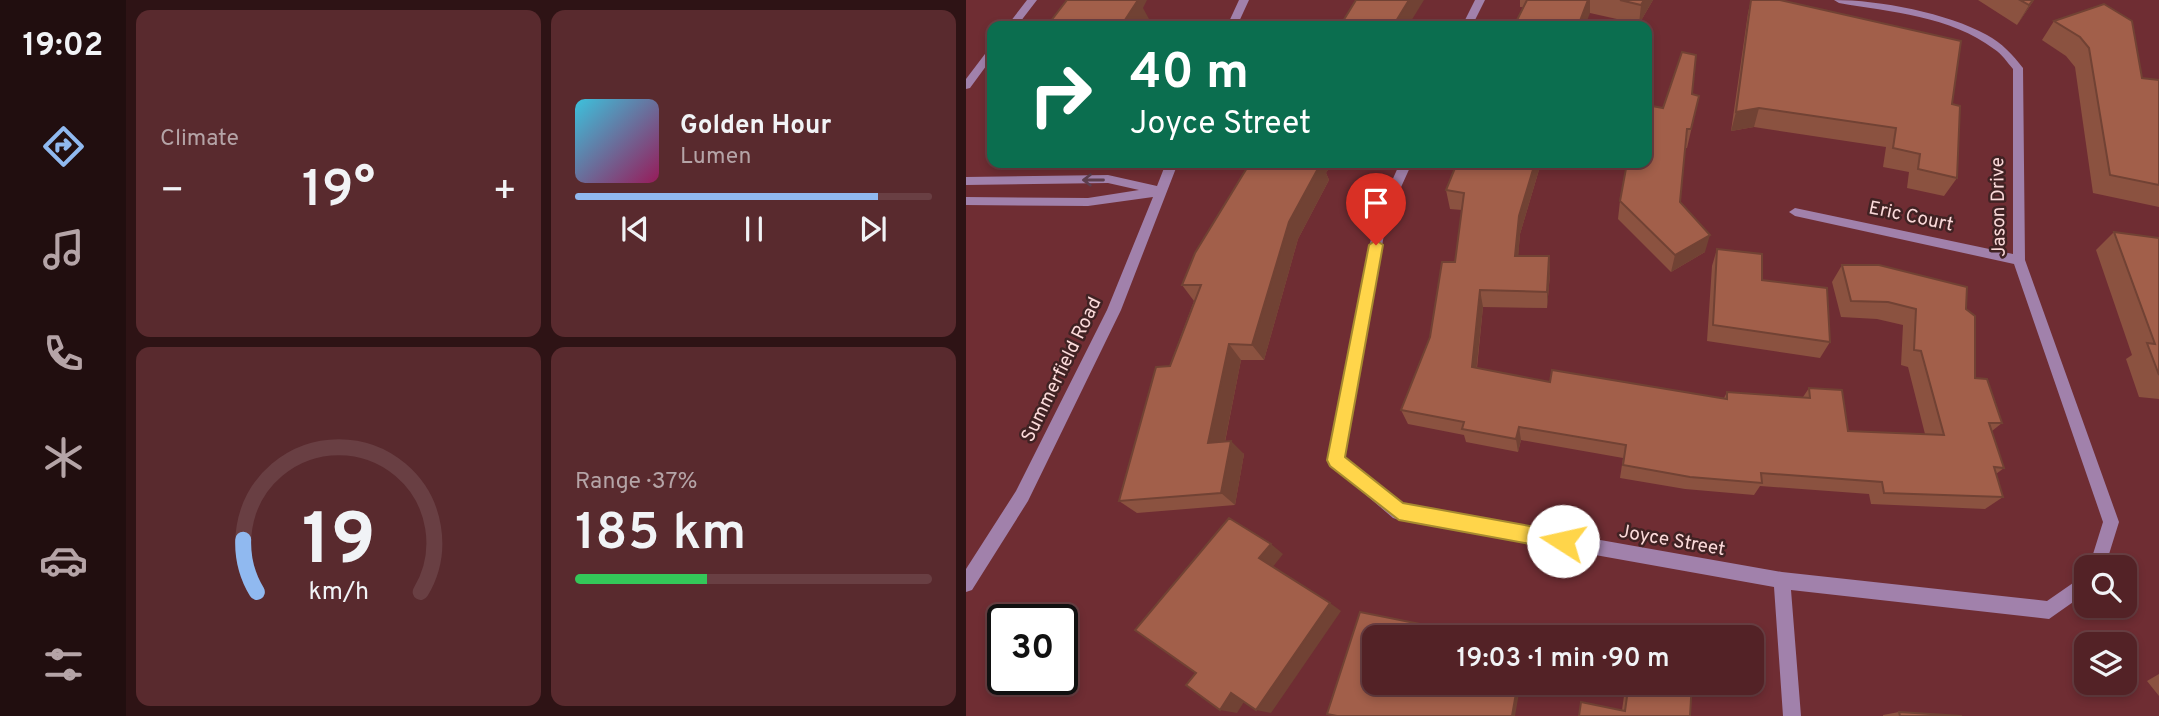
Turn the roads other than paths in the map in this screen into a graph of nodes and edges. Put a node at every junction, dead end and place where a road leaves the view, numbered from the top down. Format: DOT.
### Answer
graph roads {
  1 [pos="1032,0"];
  2 [pos="1244,0"];
  3 [pos="1480,0"];
  4 [pos="1839,0"];
  5 [pos="1016,21"];
  6 [pos="1234,21"];
  7 [pos="1470,21"];
  8 [pos="987,59"];
  9 [pos="966,86"];
  10 [pos="1170,168"];
  11 [pos="1404,168"];
  12 [pos="966,181"];
  13 [pos="1160,191"];
  14 [pos="966,201"];
  15 [pos="1795,212"];
  16 [pos="2019,260"];
  17 [pos="2101,555"];
  18 [pos="1782,580"];
  19 [pos="966,584"];
  20 [pos="2074,591"];
  21 [pos="1793,716"];
  1 -- 5 [label="street"];
  2 -- 6 [label="street"];
  3 -- 7 [label="street"];
  4 -- 16 [label="street, Jason Drive"];
  8 -- 9 [label="street"];
  10 -- 13 [label="street, Summerfield Road"];
  11 -- 18 [label="street, Joyce Street"];
  13 -- 12 [label="street, one-way"];
  13 -- 14 [label="street"];
  13 -- 19 [label="street, Summerfield Road"];
  15 -- 16 [label="street, Eric Court"];
  16 -- 17 [label="street, Jason Drive"];
  18 -- 20 [label="street"];
  18 -- 21 [label="street"];
}
